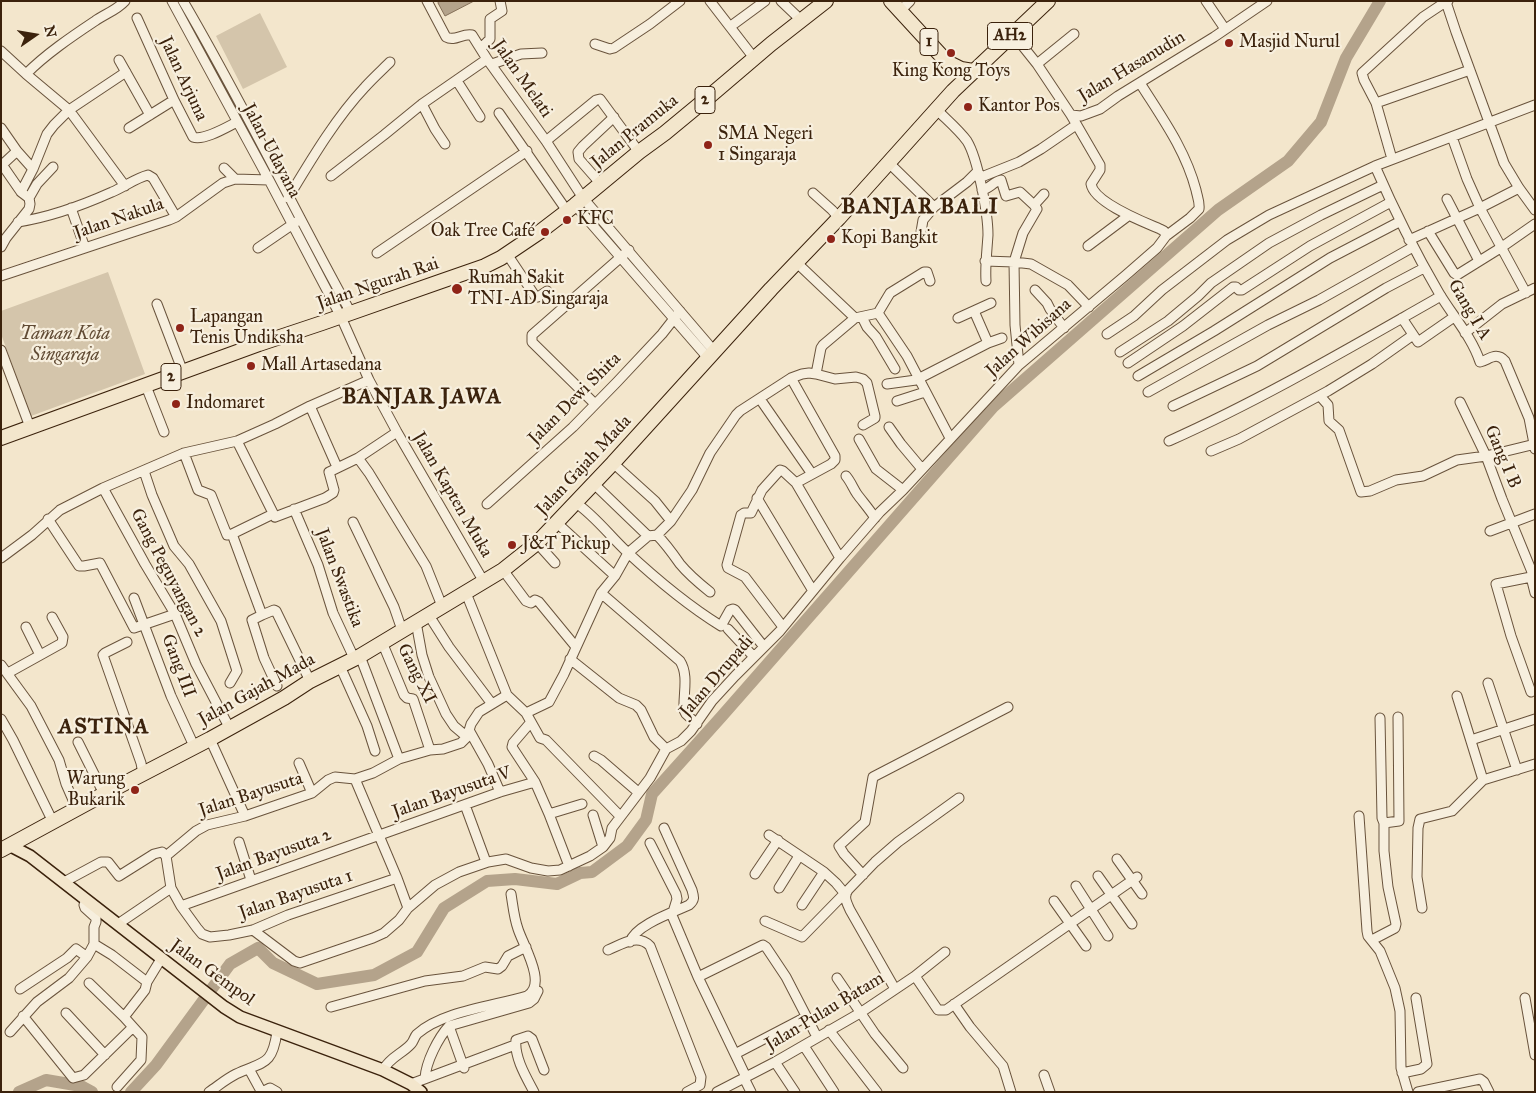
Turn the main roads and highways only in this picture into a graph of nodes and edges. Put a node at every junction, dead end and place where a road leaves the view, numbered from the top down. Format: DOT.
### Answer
graph roads {
  1 [pos="826,1"];
  2 [pos="1047,1"];
  3 [pos="895,6"];
  4 [pos="946,62"];
  5 [pos="973,71"];
  6 [pos="953,91"];
  7 [pos="575,205"];
  8 [pos="1,438"];
  9 [pos="26,837"];
  10 [pos="4,845"];
  11 [pos="30,856"];
  12 [pos="416,1088"];
  1 -- 7 [label="highway, Jalan Pramuka / 2"];
  2 -- 5 [label="highway, AH2"];
  3 -- 4 [label="highway, 1"];
  4 -- 5 [label="highway, 1"];
  4 -- 6 [label="highway"];
  5 -- 6 [label="highway, Jalan Gajah Mada"];
  6 -- 9 [label="highway, Jalan Gajah Mada"];
  7 -- 8 [label="highway, Jalan Ngurah Rai / 2"];
  9 -- 10 [label="highway, Jalan Gajah Mada"];
  9 -- 11 [label="main road"];
  10 -- 11 [label="main road, Jalan Gempol"];
  11 -- 12 [label="main road, Jalan Gempol"];
}
